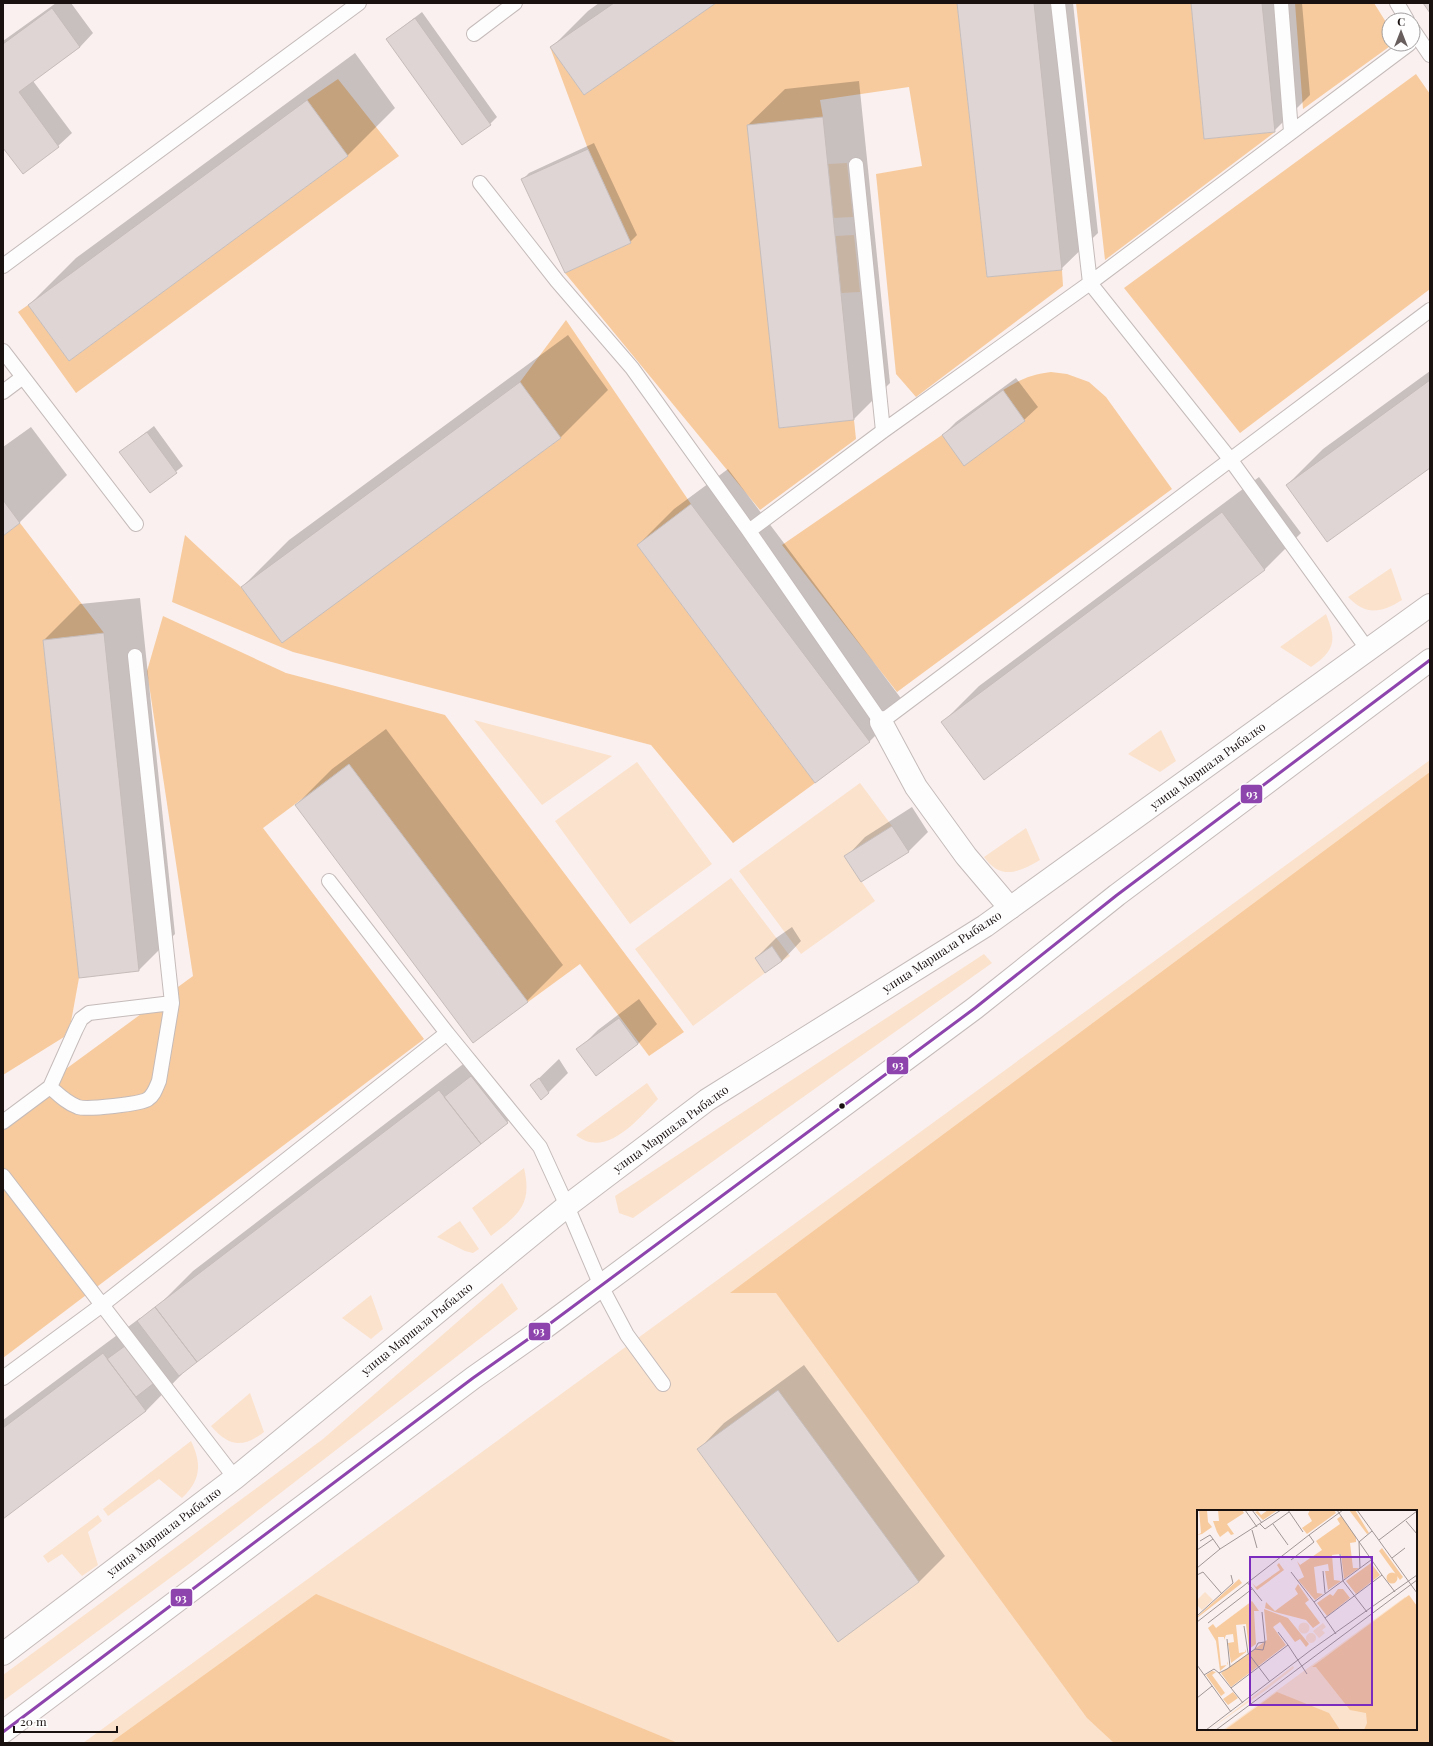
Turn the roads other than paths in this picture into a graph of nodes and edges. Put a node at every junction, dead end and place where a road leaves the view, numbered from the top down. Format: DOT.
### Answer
graph roads {
  1 [pos="359,3"];
  2 [pos="515,3"];
  3 [pos="1058,3"];
  4 [pos="1281,3"];
  5 [pos="1397,3"];
  6 [pos="1402,12"];
  7 [pos="474,34"];
  8 [pos="1421,46"];
  9 [pos="1395,52"];
  10 [pos="1430,55"];
  11 [pos="1291,132"];
  12 [pos="856,165"];
  13 [pos="480,183"];
  14 [pos="3,266"];
  15 [pos="1090,283"];
  16 [pos="1430,310"];
  17 [pos="3,351"];
  18 [pos="23,377"];
  19 [pos="3,392"];
  20 [pos="883,431"];
  21 [pos="1230,459"];
  22 [pos="136,524"];
  23 [pos="749,531"];
  24 [pos="1430,605"];
  25 [pos="1368,650"];
  26 [pos="135,656"];
  27 [pos="1430,660"];
  28 [pos="881,722"];
  29 [pos="329,881"];
  30 [pos="1010,908"];
  31 [pos="172,1003"];
  32 [pos="447,1033"];
  33 [pos="50,1088"];
  34 [pos="3,1122"];
  35 [pos="3,1176"];
  36 [pos="567,1206"];
  37 [pos="601,1286"];
  38 [pos="102,1305"];
  39 [pos="3,1378"];
  40 [pos="663,1384"];
  41 [pos="235,1478"];
  42 [pos="3,1654"];
  43 [pos="3,1732"];
  1 -- 14 [label="lane"];
  2 -- 7 [label="lane"];
  3 -- 15 [label="lane"];
  4 -- 11 [label="lane"];
  5 -- 6 [label="lane"];
  8 -- 10 [label="lane"];
  9 -- 11 [label="lane"];
  11 -- 15 [label="lane"];
  12 -- 20 [label="lane"];
  13 -- 23 [label="lane"];
  15 -- 20 [label="lane"];
  15 -- 21 [label="lane"];
  16 -- 21 [label="lane"];
  17 -- 18 [label="lane"];
  18 -- 19 [label="lane"];
  18 -- 22 [label="lane"];
  20 -- 23 [label="lane"];
  21 -- 25 [label="lane"];
  21 -- 28 [label="lane"];
  23 -- 28 [label="lane"];
  24 -- 25 [label="main road, улица Маршала Рыбалко"];
  25 -- 30 [label="main road, улица Маршала Рыбалко"];
  26 -- 31 [label="lane"];
  27 -- 37 [label="main road"];
  28 -- 30 [label="main road"];
  29 -- 32 [label="lane"];
  30 -- 36 [label="main road, улица Маршала Рыбалко"];
  31 -- 33 [label="lane"];
  31 -- 33 [label="lane"];
  32 -- 36 [label="lane"];
  32 -- 38 [label="lane"];
  33 -- 34 [label="lane"];
  35 -- 38 [label="lane"];
  36 -- 37 [label="lane"];
  36 -- 41 [label="main road, улица Маршала Рыбалко"];
  37 -- 40 [label="lane"];
  37 -- 43 [label="main road"];
  38 -- 39 [label="lane"];
  38 -- 41 [label="lane"];
  41 -- 42 [label="main road, улица Маршала Рыбалко"];
}
